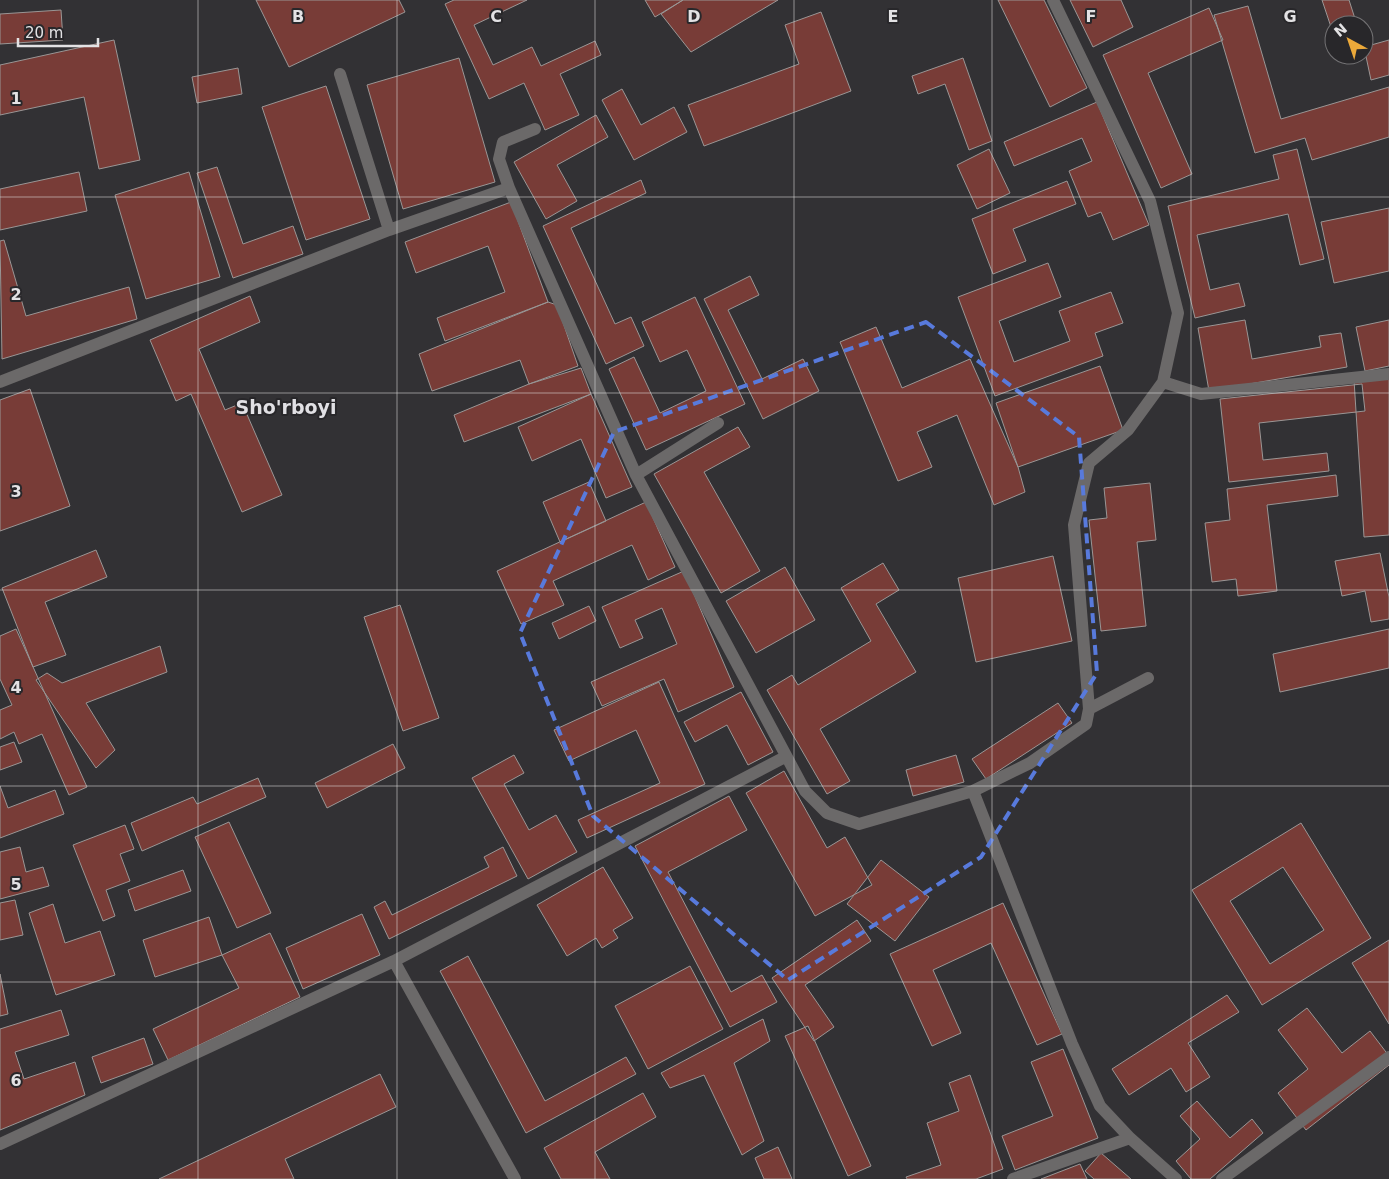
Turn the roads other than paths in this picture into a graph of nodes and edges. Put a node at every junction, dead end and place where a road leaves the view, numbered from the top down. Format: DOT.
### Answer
graph roads {
  1 [pos="1053,0"];
  2 [pos="340,74"];
  3 [pos="535,129"];
  4 [pos="509,188"];
  5 [pos="389,230"];
  6 [pos="1389,374"];
  7 [pos="0,382"];
  8 [pos="1163,382"];
  9 [pos="718,423"];
  10 [pos="636,475"];
  11 [pos="1148,678"];
  12 [pos="1089,709"];
  13 [pos="785,757"];
  14 [pos="973,791"];
  15 [pos="394,961"];
  16 [pos="1389,1057"];
  17 [pos="1130,1138"];
  18 [pos="0,1144"];
  19 [pos="515,1179"];
  20 [pos="1013,1179"];
  21 [pos="1176,1179"];
  22 [pos="1222,1179"];
  1 -- 8 [label="street"];
  2 -- 5 [label="street"];
  3 -- 4 [label="street"];
  4 -- 5 [label="street"];
  4 -- 10 [label="street"];
  5 -- 7 [label="street"];
  6 -- 8 [label="street"];
  8 -- 12 [label="street"];
  9 -- 10 [label="street"];
  10 -- 13 [label="street"];
  11 -- 12 [label="street"];
  12 -- 14 [label="street"];
  13 -- 14 [label="street"];
  13 -- 15 [label="street"];
  14 -- 17 [label="street"];
  15 -- 18 [label="street"];
  15 -- 19 [label="street"];
  16 -- 22 [label="street"];
  17 -- 20 [label="street"];
  17 -- 21 [label="street"];
}
